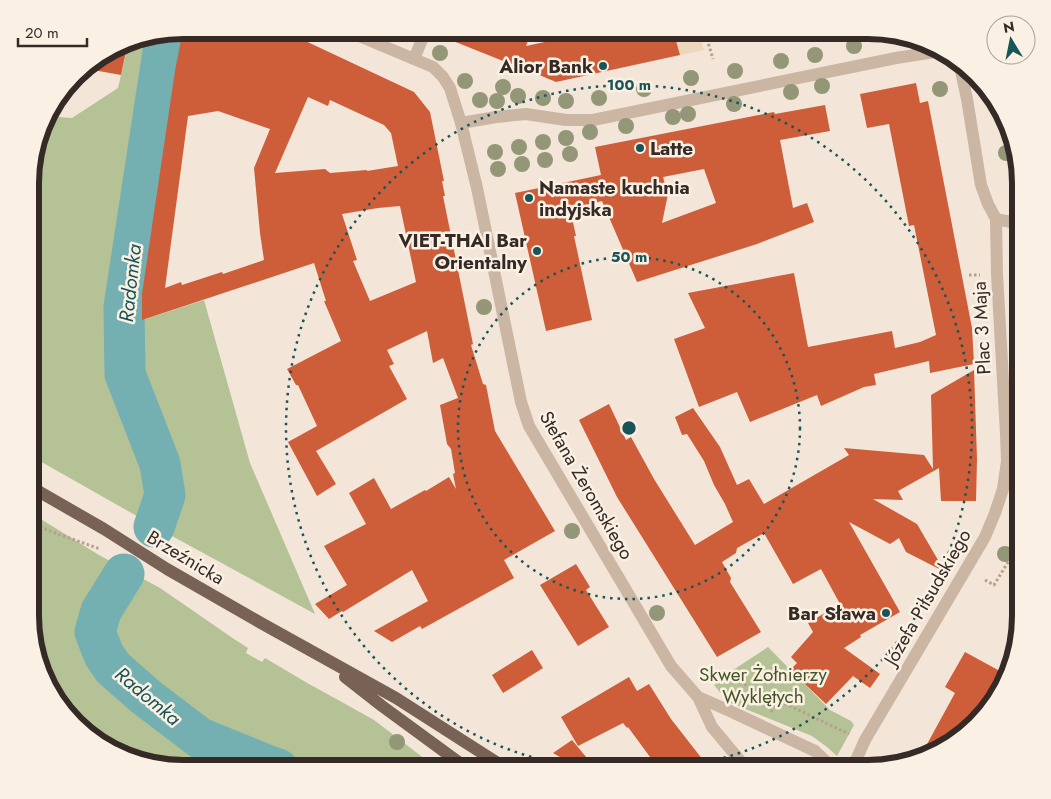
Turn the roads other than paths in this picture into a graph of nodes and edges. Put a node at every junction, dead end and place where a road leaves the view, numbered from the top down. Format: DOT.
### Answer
graph roads {
  1 [pos="366,39"];
  2 [pos="422,39"];
  3 [pos="929,53"];
  4 [pos="414,59"];
  5 [pos="962,74"];
  6 [pos="461,124"];
  7 [pos="996,219"];
  8 [pos="1012,222"];
  9 [pos="1006,434"];
  10 [pos="39,492"];
  11 [pos="322,658"];
  12 [pos="698,697"];
  13 [pos="456,760"];
  14 [pos="493,760"];
  15 [pos="740,760"];
  16 [pos="824,760"];
  17 [pos="856,760"];
  1 -- 4 [label="street, Stefana Żeromskiego"];
  2 -- 4 [label="street"];
  3 -- 6 [label="street"];
  4 -- 6 [label="street, Stefana Żeromskiego"];
  5 -- 7 [label="street, Plac 3 Maja"];
  6 -- 12 [label="street, Stefana Żeromskiego"];
  7 -- 8 [label="street"];
  7 -- 9 [label="street, Plac 3 Maja"];
  9 -- 17 [label="street, Józefa Piłsudskiego"];
  10 -- 11 [label="main road, Brzeźnicka"];
  11 -- 13 [label="main road, Brzeźnicka"];
  11 -- 14 [label="main road, Brzeźnicka"];
  12 -- 15 [label="street"];
  12 -- 16 [label="street"];
}
